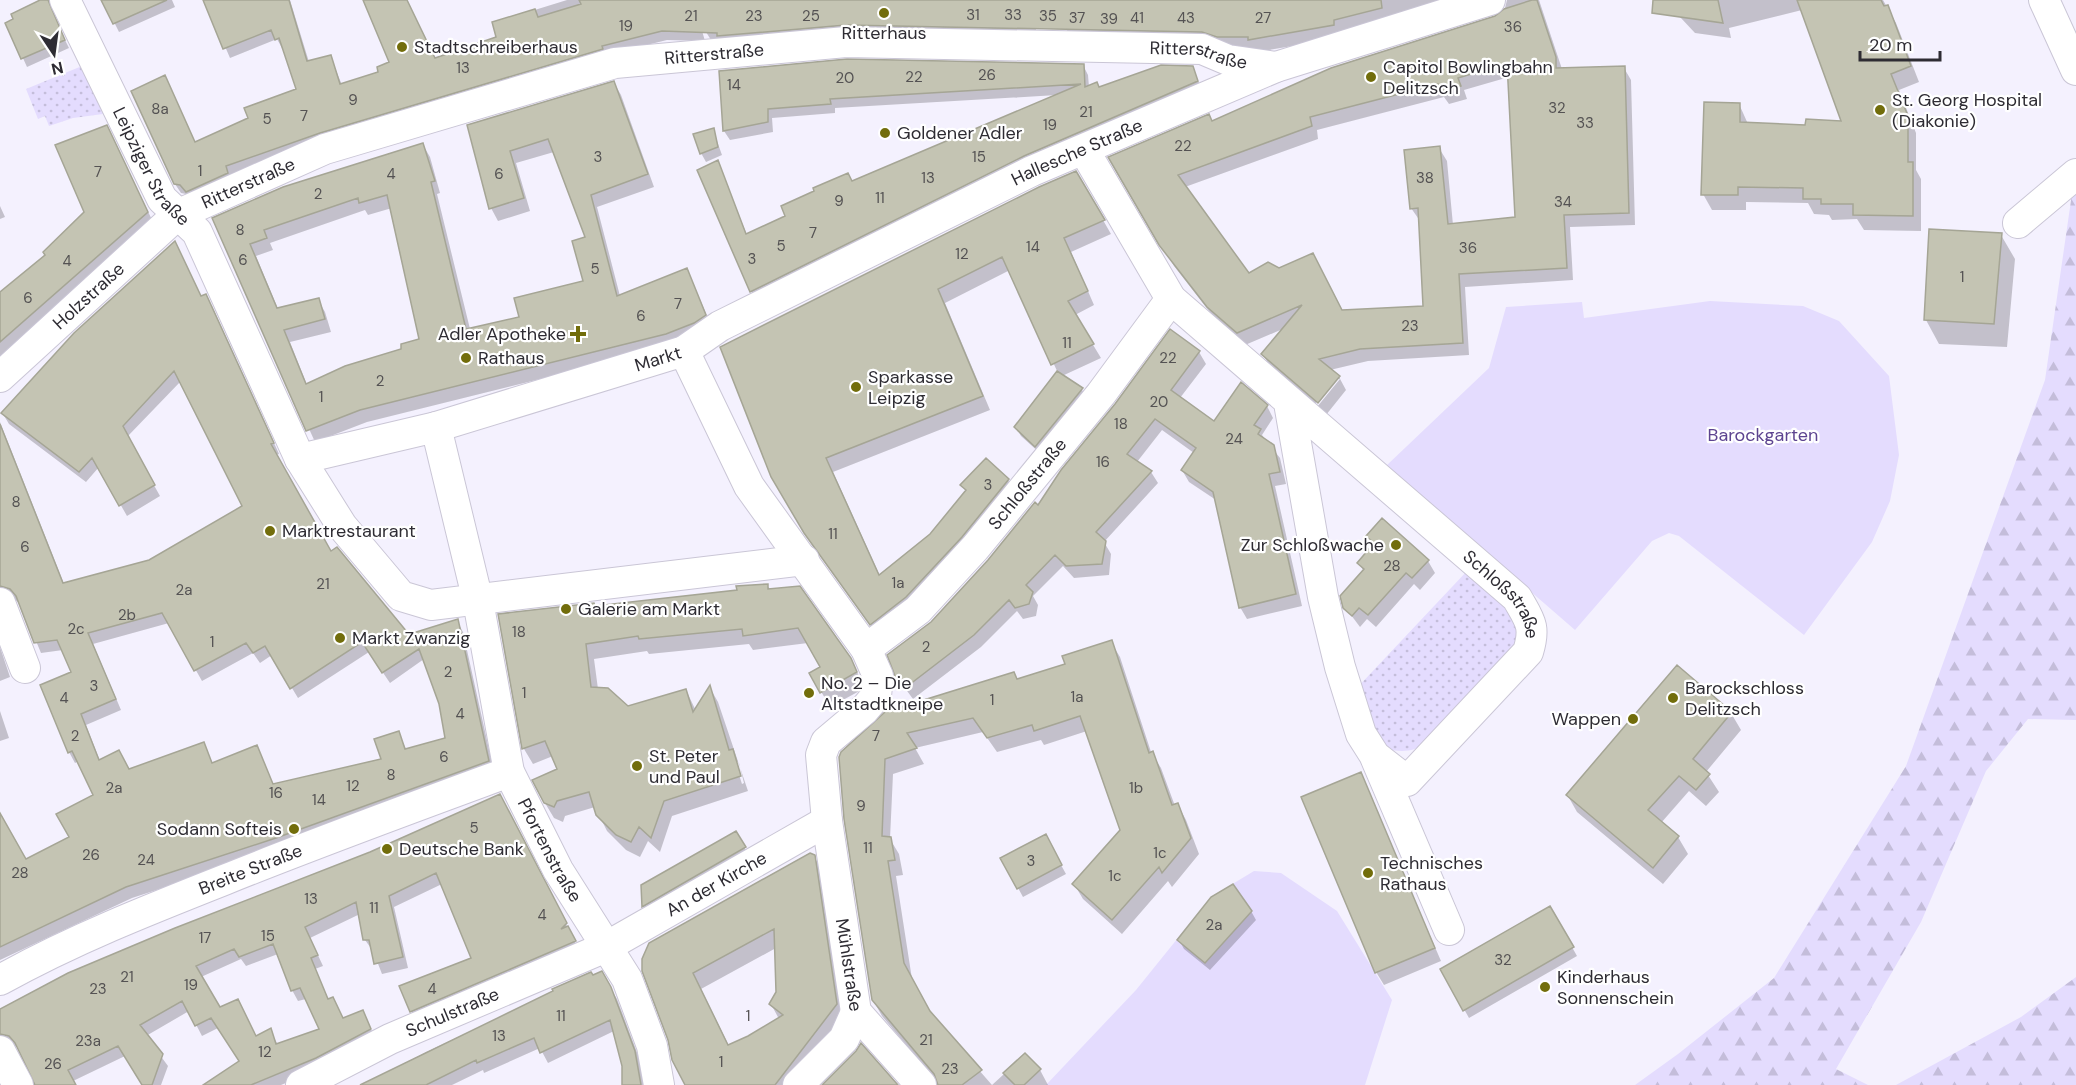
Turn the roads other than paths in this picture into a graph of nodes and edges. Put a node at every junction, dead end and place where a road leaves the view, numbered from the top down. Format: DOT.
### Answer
graph roads {
  1 [pos="65,0"];
  2 [pos="1490,0"];
  3 [pos="2044,0"];
  4 [pos="1276,67"];
  5 [pos="2076,70"];
  6 [pos="1084,150"];
  7 [pos="2076,174"];
  8 [pos="177,215"];
  9 [pos="2018,223"];
  10 [pos="1171,299"];
  11 [pos="684,351"];
  12 [pos="0,377"];
  13 [pos="1289,403"];
  14 [pos="436,427"];
  15 [pos="300,459"];
  16 [pos="804,560"];
  17 [pos="478,601"];
  18 [pos="0,603"];
  19 [pos="866,649"];
  20 [pos="25,668"];
  21 [pos="1375,756"];
  22 [pos="509,772"];
  23 [pos="827,821"];
  24 [pos="1449,930"];
  25 [pos="606,947"];
  26 [pos="0,980"];
  27 [pos="856,1012"];
  28 [pos="0,1051"];
  29 [pos="18,1085"];
  30 [pos="301,1085"];
  31 [pos="659,1085"];
  32 [pos="798,1085"];
  33 [pos="921,1085"];
  1 -- 8 [label="street, Leipziger Straße"];
  2 -- 4 [label="street, Hallesche Straße"];
  3 -- 5 [label="street"];
  4 -- 6 [label="street, Hallesche Straße"];
  4 -- 8 [label="street, Ritterstraße"];
  6 -- 10 [label="street, Schloßstraße"];
  6 -- 11 [label="street, Hallesche Straße"];
  7 -- 9 [label="street"];
  8 -- 12 [label="street, Holzstraße"];
  8 -- 15 [label="street, Leipziger Straße"];
  10 -- 13 [label="street, Schloßstraße"];
  10 -- 19 [label="street, Schloßstraße"];
  11 -- 14 [label="street, Markt"];
  11 -- 16 [label="street, Markt"];
  13 -- 21 [label="street, Schloßstraße"];
  13 -- 21 [label="street, Schloßstraße"];
  14 -- 15 [label="street, Markt"];
  14 -- 17 [label="street"];
  15 -- 17 [label="street"];
  16 -- 17 [label="street"];
  16 -- 19 [label="street, Markt"];
  17 -- 22 [label="street, Pfortenstraße"];
  18 -- 20 [label="street"];
  19 -- 23 [label="street, Markt"];
  21 -- 24 [label="street, Schloßstraße"];
  22 -- 25 [label="street, Pfortenstraße"];
  22 -- 26 [label="street, Breite Straße"];
  23 -- 25 [label="street, An der Kirche"];
  23 -- 27 [label="street, Mühlstraße"];
  25 -- 30 [label="street, Schulstraße"];
  25 -- 31 [label="street, Pfortenstraße"];
  27 -- 32 [label="street"];
  27 -- 33 [label="street, Mühlstraße"];
  28 -- 29 [label="street"];
}
